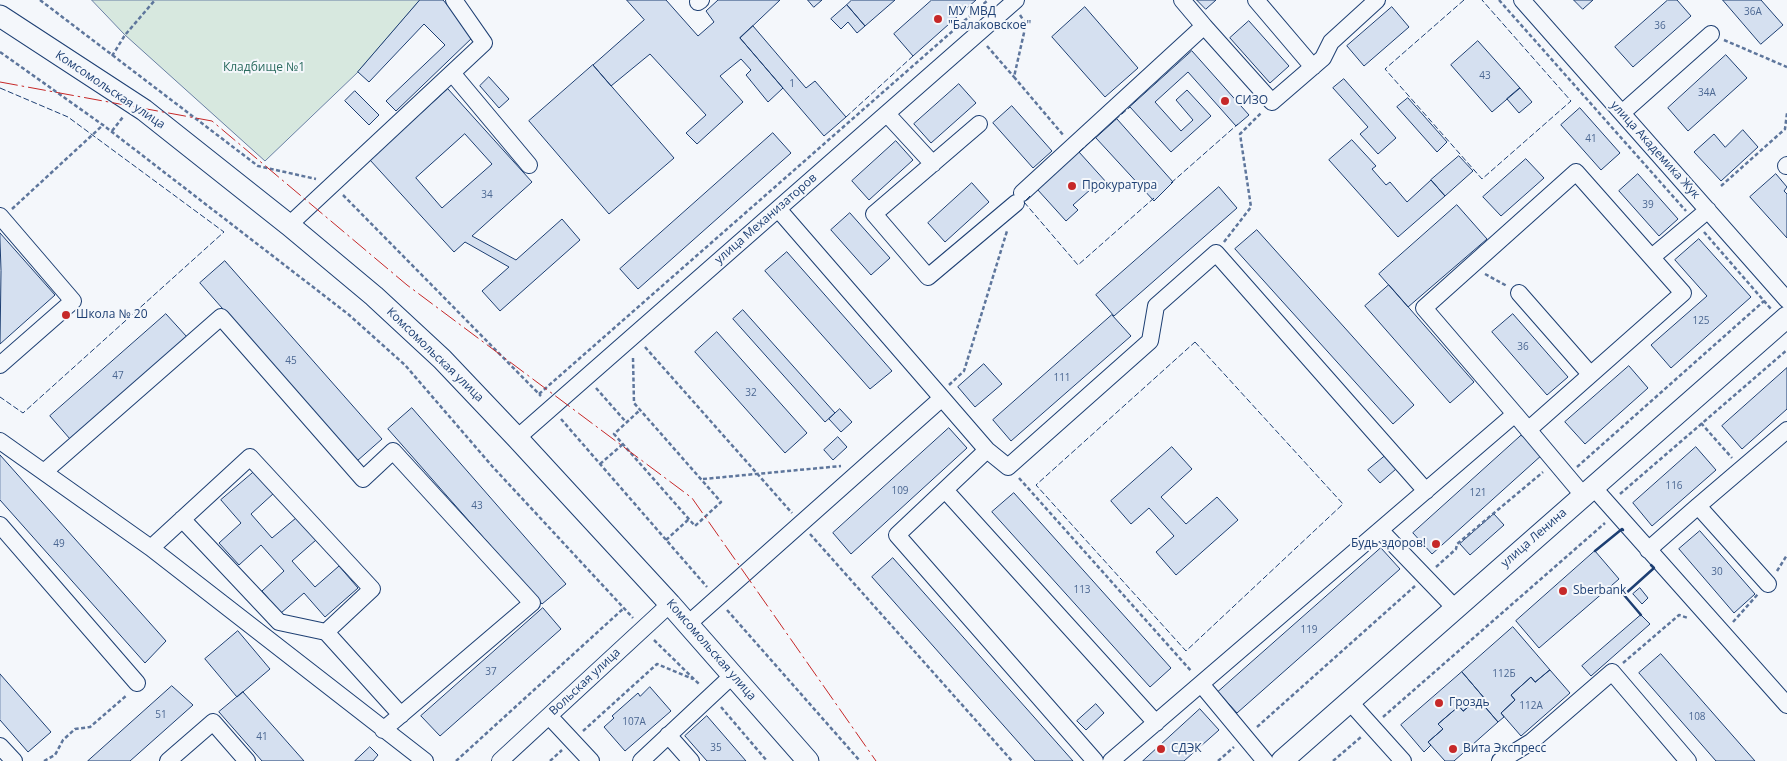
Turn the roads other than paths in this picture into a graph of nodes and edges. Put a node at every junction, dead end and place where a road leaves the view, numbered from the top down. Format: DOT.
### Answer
graph roads {
  1 [pos="454,0"];
  2 [pos="1182,0"];
  3 [pos="1256,0"];
  4 [pos="1377,0"];
  5 [pos="1522,0"];
  6 [pos="1017,8"];
  7 [pos="0,16"];
  8 [pos="1204,26"];
  9 [pos="1711,34"];
  10 [pos="1313,66"];
  11 [pos="452,73"];
  12 [pos="1622,113"];
  13 [pos="887,114"];
  14 [pos="979,124"];
  15 [pos="529,164"];
  16 [pos="933,164"];
  17 [pos="778,209"];
  18 [pos="1708,210"];
  19 [pos="1,217"];
  20 [pos="289,225"];
  21 [pos="1652,257"];
  22 [pos="1519,293"];
  23 [pos="1782,294"];
  24 [pos="1784,319"];
  25 [pos="0,365"];
  26 [pos="1590,374"];
  27 [pos="940,396"];
  28 [pos="1515,414"];
  29 [pos="1528,430"];
  30 [pos="1787,430"];
  31 [pos="517,438"];
  32 [pos="0,441"];
  33 [pos="987,450"];
  34 [pos="44,472"];
  35 [pos="945,490"];
  36 [pos="1426,491"];
  37 [pos="1588,491"];
  38 [pos="1698,506"];
  39 [pos="182,519"];
  40 [pos="0,525"];
  41 [pos="1380,530"];
  42 [pos="151,548"];
  43 [pos="1648,550"];
  44 [pos="1768,584"];
  45 [pos="670,604"];
  46 [pos="1455,608"];
  47 [pos="688,624"];
  48 [pos="326,632"];
  49 [pos="733,675"];
  50 [pos="1198,680"];
  51 [pos="137,682"];
  52 [pos="1349,701"];
  53 [pos="1787,705"];
  54 [pos="401,715"];
  55 [pos="549,716"];
  56 [pos="1156,724"];
  57 [pos="384,730"];
  58 [pos="668,735"];
  59 [pos="0,746"];
  60 [pos="14,761"];
  61 [pos="168,761"];
  62 [pos="248,761"];
  63 [pos="426,761"];
  64 [pos="500,761"];
  65 [pos="591,761"];
  66 [pos="641,761"];
  67 [pos="691,761"];
  68 [pos="808,761"];
  69 [pos="1096,761"];
  70 [pos="1112,761"];
  71 [pos="1265,761"];
  72 [pos="1282,761"];
  73 [pos="1403,761"];
  74 [pos="1500,761"];
  75 [pos="1688,761"];
  1 -- 11 [label="street"];
  2 -- 8 [label="street"];
  3 -- 10 [label="street"];
  4 -- 10 [label="street"];
  5 -- 12 [label="street, улица Академика Жук"];
  6 -- 13 [label="street, улица Механизаторов"];
  7 -- 20 [label="main road, Комсомольская улица"];
  8 -- 10 [label="street"];
  8 -- 16 [label="street"];
  9 -- 12 [label="street"];
  11 -- 15 [label="street"];
  11 -- 20 [label="street"];
  12 -- 18 [label="street, улица Академика Жук"];
  13 -- 16 [label="street"];
  13 -- 17 [label="street, улица Механизаторов"];
  14 -- 16 [label="street"];
  17 -- 27 [label="street"];
  17 -- 31 [label="street, улица Механизаторов"];
  18 -- 21 [label="street"];
  18 -- 23 [label="street, улица Академика Жук"];
  19 -- 25 [label="street"];
  20 -- 31 [label="main road, Комсомольская улица"];
  21 -- 26 [label="street"];
  21 -- 28 [label="street"];
  22 -- 26 [label="street"];
  24 -- 37 [label="main road, улица Ленина"];
  26 -- 29 [label="street"];
  27 -- 33 [label="street"];
  27 -- 47 [label="street"];
  28 -- 29 [label="street"];
  28 -- 36 [label="street"];
  29 -- 37 [label="street"];
  30 -- 38 [label="street"];
  31 -- 45 [label="main road, Комсомольская улица"];
  32 -- 34 [label="street"];
  33 -- 35 [label="street"];
  33 -- 36 [label="street"];
  34 -- 42 [label="street"];
  34 -- 54 [label="street"];
  35 -- 56 [label="street"];
  35 -- 69 [label="street"];
  36 -- 41 [label="street"];
  37 -- 43 [label="street"];
  37 -- 46 [label="main road, улица Ленина"];
  38 -- 43 [label="street"];
  38 -- 44 [label="street"];
  39 -- 42 [label="street"];
  39 -- 48 [label="street"];
  39 -- 48 [label="street"];
  40 -- 51 [label="street"];
  41 -- 46 [label="street"];
  41 -- 50 [label="street"];
  42 -- 57 [label="street"];
  43 -- 53 [label="street"];
  45 -- 47 [label="main road, Комсомольская улица"];
  45 -- 55 [label="street, Вольская улица"];
  46 -- 52 [label="main road, улица Ленина"];
  47 -- 49 [label="main road, Комсомольская улица"];
  48 -- 54 [label="street"];
  49 -- 58 [label="street"];
  49 -- 68 [label="main road, Комсомольская улица"];
  50 -- 56 [label="street"];
  50 -- 71 [label="street"];
  52 -- 72 [label="main road, улица Ленина"];
  52 -- 73 [label="street"];
  54 -- 57 [label="street"];
  55 -- 64 [label="street, Вольская улица"];
  55 -- 65 [label="street"];
  56 -- 70 [label="street"];
  57 -- 63 [label="street"];
  58 -- 66 [label="street"];
  58 -- 67 [label="street"];
  59 -- 60 [label="street"];
  61 -- 62 [label="street"];
  74 -- 75 [label="street"];
}
